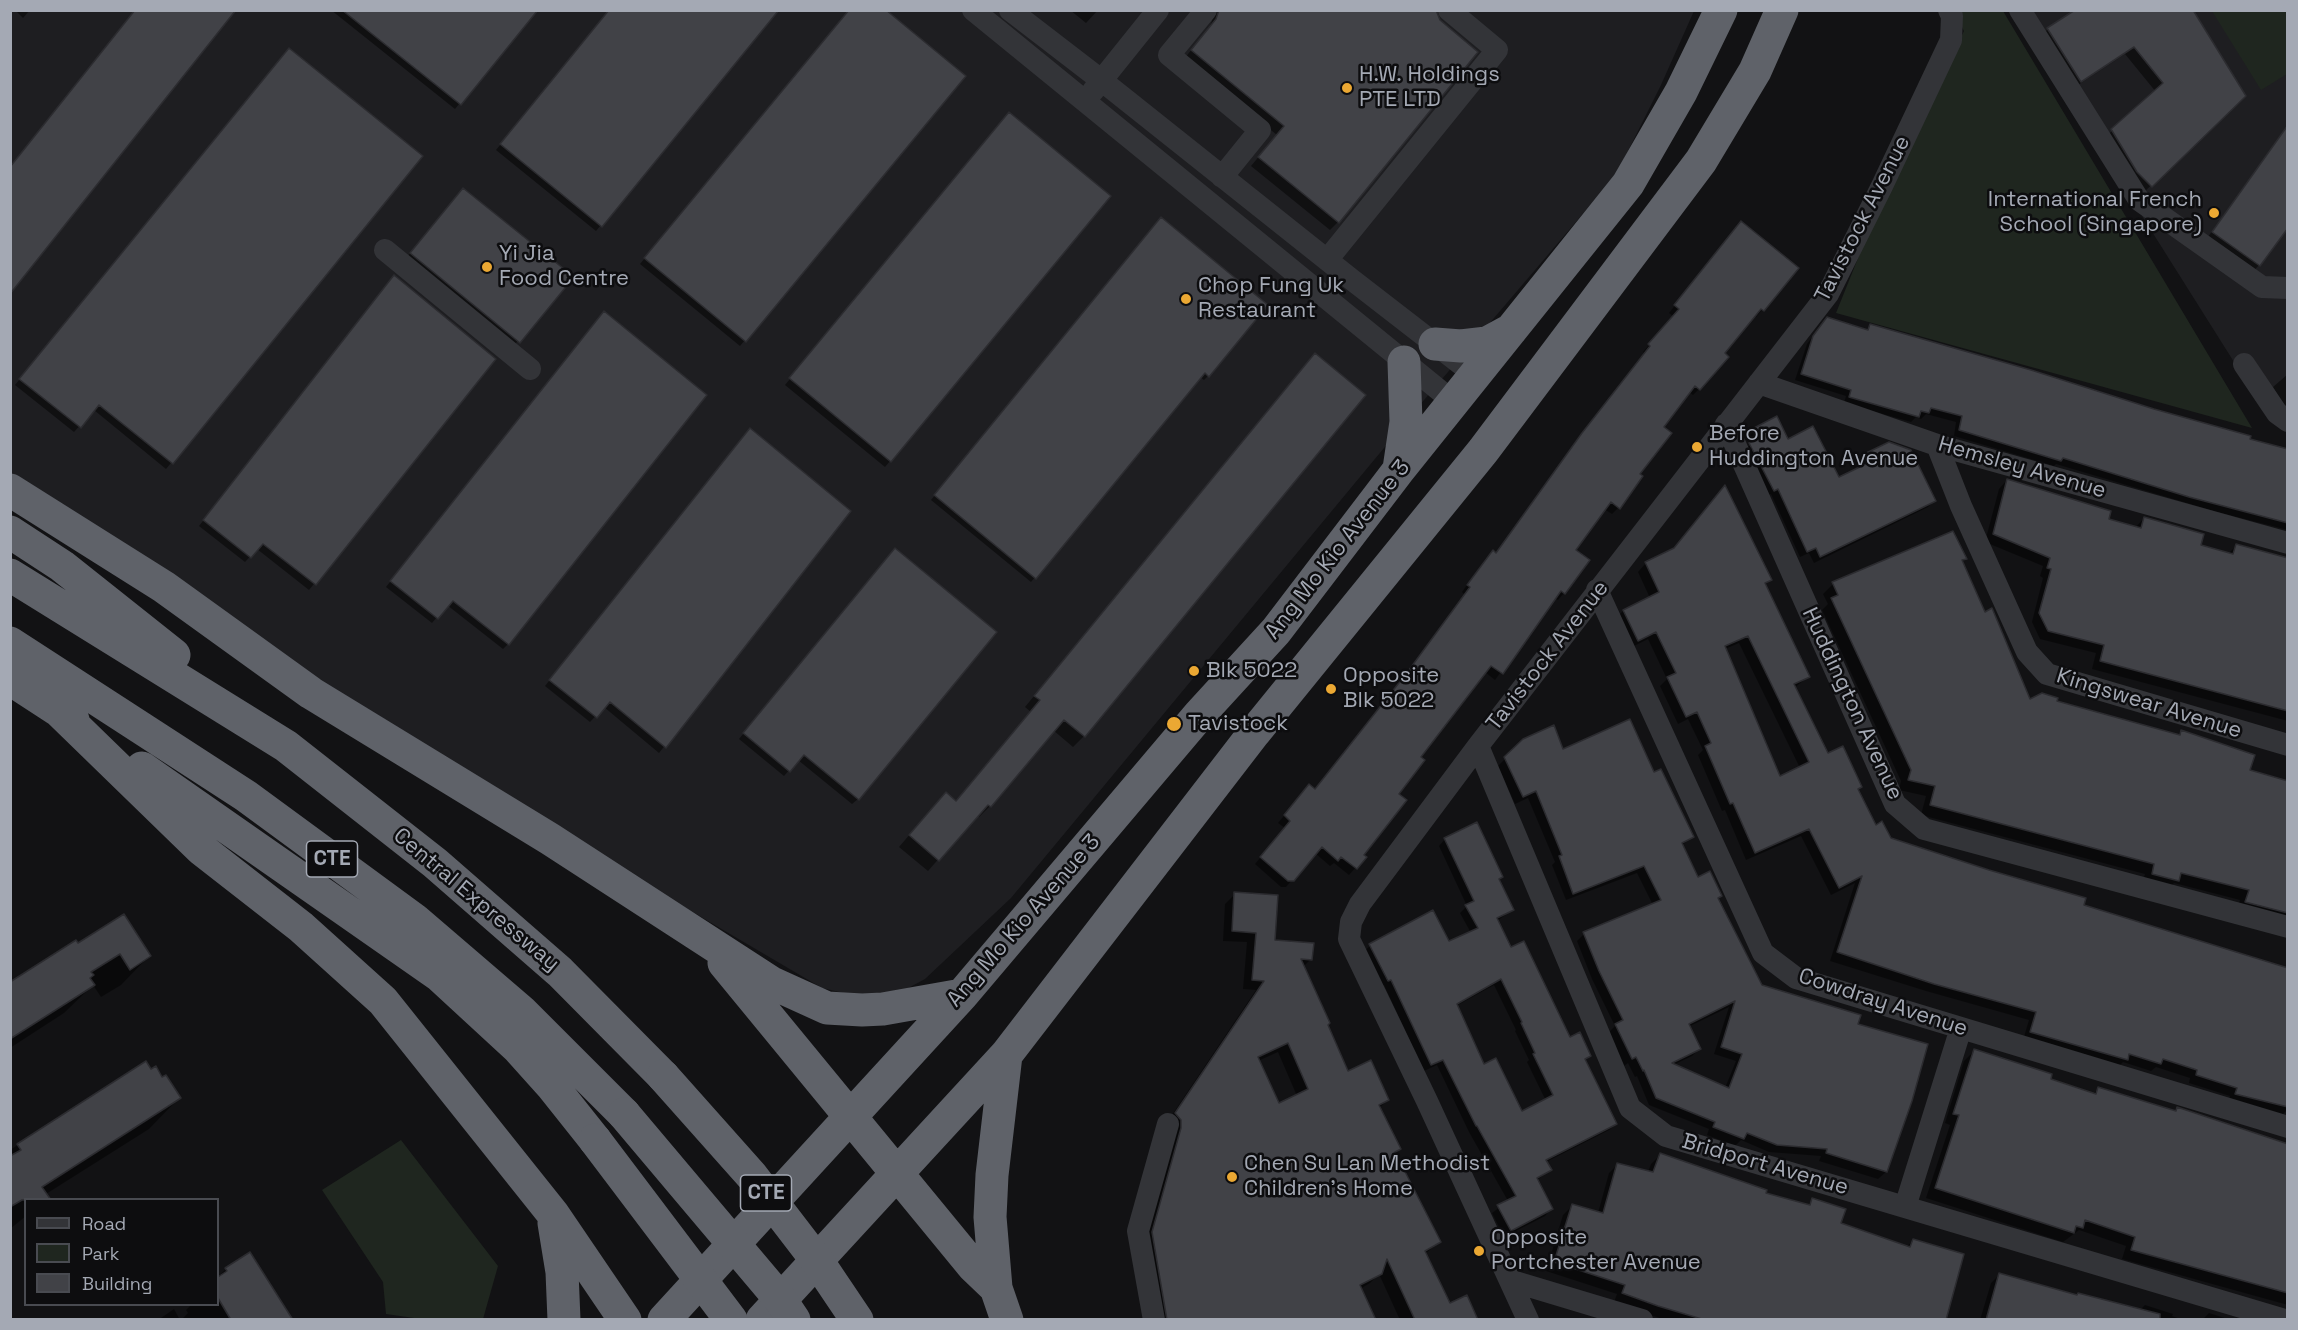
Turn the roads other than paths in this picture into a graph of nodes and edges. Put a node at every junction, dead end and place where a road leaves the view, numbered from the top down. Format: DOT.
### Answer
graph roads {
  1 [pos="973,10"];
  2 [pos="1010,10"];
  3 [pos="1158,10"];
  4 [pos="1206,10"];
  5 [pos="1449,10"];
  6 [pos="1721,10"];
  7 [pos="1782,10"];
  8 [pos="1949,10"];
  9 [pos="2020,10"];
  10 [pos="1037,32"];
  11 [pos="1022,51"];
  12 [pos="1101,80"];
  13 [pos="1085,102"];
  14 [pos="1646,153"];
  15 [pos="1222,177"];
  16 [pos="1687,179"];
  17 [pos="386,250"];
  18 [pos="1328,260"];
  19 [pos="2288,288"];
  20 [pos="1512,329"];
  21 [pos="1435,344"];
  22 [pos="1404,362"];
  23 [pos="2244,364"];
  24 [pos="530,369"];
  25 [pos="1475,375"];
  26 [pos="1759,383"];
  27 [pos="1455,403"];
  28 [pos="2288,421"];
  29 [pos="1726,424"];
  30 [pos="1937,445"];
  31 [pos="1398,471"];
  32 [pos="10,490"];
  33 [pos="10,532"];
  34 [pos="2288,543"];
  35 [pos="10,575"];
  36 [pos="1597,590"];
  37 [pos="10,642"];
  38 [pos="10,679"];
  39 [pos="56,708"];
  40 [pos="2288,745"];
  41 [pos="286,746"];
  42 [pos="1478,746"];
  43 [pos="2288,927"];
  44 [pos="701,936"];
  45 [pos="962,995"];
  46 [pos="1961,1028"];
  47 [pos="1006,1055"];
  48 [pos="849,1117"];
  49 [pos="1168,1124"];
  50 [pos="2288,1127"];
  51 [pos="897,1173"];
  52 [pos="1905,1207"];
  53 [pos="553,1214"];
  54 [pos="1512,1281"];
  55 [pos="996,1288"];
  56 [pos="564,1320"];
  57 [pos="625,1320"];
  58 [pos="664,1320"];
  59 [pos="731,1320"];
  60 [pos="762,1320"];
  61 [pos="794,1320"];
  62 [pos="857,1320"];
  63 [pos="1007,1320"];
  64 [pos="1154,1320"];
  65 [pos="1528,1320"];
  66 [pos="1642,1320"];
  67 [pos="2285,1320"];
  1 -- 11 [label="street"];
  2 -- 10 [label="street"];
  3 -- 12 [label="street"];
  4 -- 15 [label="street"];
  5 -- 18 [label="street"];
  6 -- 14 [label="highway, Ang Mo Kio Avenue 3"];
  7 -- 16 [label="highway"];
  8 -- 26 [label="street, Tavistock Avenue"];
  9 -- 19 [label="street"];
  10 -- 11 [label="street"];
  10 -- 12 [label="street"];
  11 -- 13 [label="street"];
  12 -- 13 [label="street"];
  12 -- 15 [label="street"];
  13 -- 22 [label="street"];
  14 -- 16 [label="highway"];
  14 -- 20 [label="highway, Ang Mo Kio Avenue 3"];
  15 -- 18 [label="street"];
  16 -- 47 [label="highway"];
  17 -- 24 [label="street"];
  18 -- 21 [label="street"];
  20 -- 21 [label="highway"];
  20 -- 25 [label="highway, Ang Mo Kio Avenue 3"];
  21 -- 25 [label="street"];
  22 -- 27 [label="street"];
  22 -- 31 [label="highway"];
  23 -- 28 [label="street"];
  25 -- 27 [label="highway, Ang Mo Kio Avenue 3"];
  26 -- 29 [label="street, Tavistock Avenue"];
  26 -- 30 [label="street, Hemsley Avenue"];
  27 -- 31 [label="highway, Ang Mo Kio Avenue 3"];
  29 -- 36 [label="street, Tavistock Avenue"];
  29 -- 43 [label="street, Huddington Avenue"];
  30 -- 34 [label="street, Hemsley Avenue"];
  30 -- 40 [label="street, Kingswear Avenue"];
  31 -- 45 [label="highway, Ang Mo Kio Avenue 3"];
  32 -- 44 [label="highway"];
  33 -- 41 [label="highway"];
  35 -- 41 [label="highway, Central Expressway / CTE"];
  36 -- 42 [label="street, Tavistock Avenue"];
  36 -- 46 [label="street, Cowdray Avenue"];
  37 -- 61 [label="highway, CTE, bridge"];
  38 -- 39 [label="highway"];
  39 -- 53 [label="highway"];
  39 -- 59 [label="highway, bridge"];
  41 -- 62 [label="highway, Central Expressway / CTE, bridge"];
  42 -- 52 [label="street, Bridport Avenue"];
  42 -- 54 [label="street, Tavistock Avenue"];
  44 -- 45 [label="highway"];
  44 -- 48 [label="highway"];
  45 -- 48 [label="highway, Ang Mo Kio Avenue 3"];
  46 -- 50 [label="street, Cowdray Avenue"];
  46 -- 52 [label="street"];
  47 -- 51 [label="highway"];
  47 -- 55 [label="highway"];
  48 -- 51 [label="highway"];
  48 -- 58 [label="highway, Ang Mo Kio Avenue 3"];
  49 -- 64 [label="street"];
  51 -- 55 [label="highway"];
  51 -- 60 [label="highway"];
  52 -- 67 [label="street, Bridport Avenue"];
  53 -- 56 [label="highway"];
  53 -- 57 [label="highway"];
  54 -- 65 [label="street, Tavistock Avenue"];
  54 -- 66 [label="street"];
  55 -- 63 [label="highway"];
}
